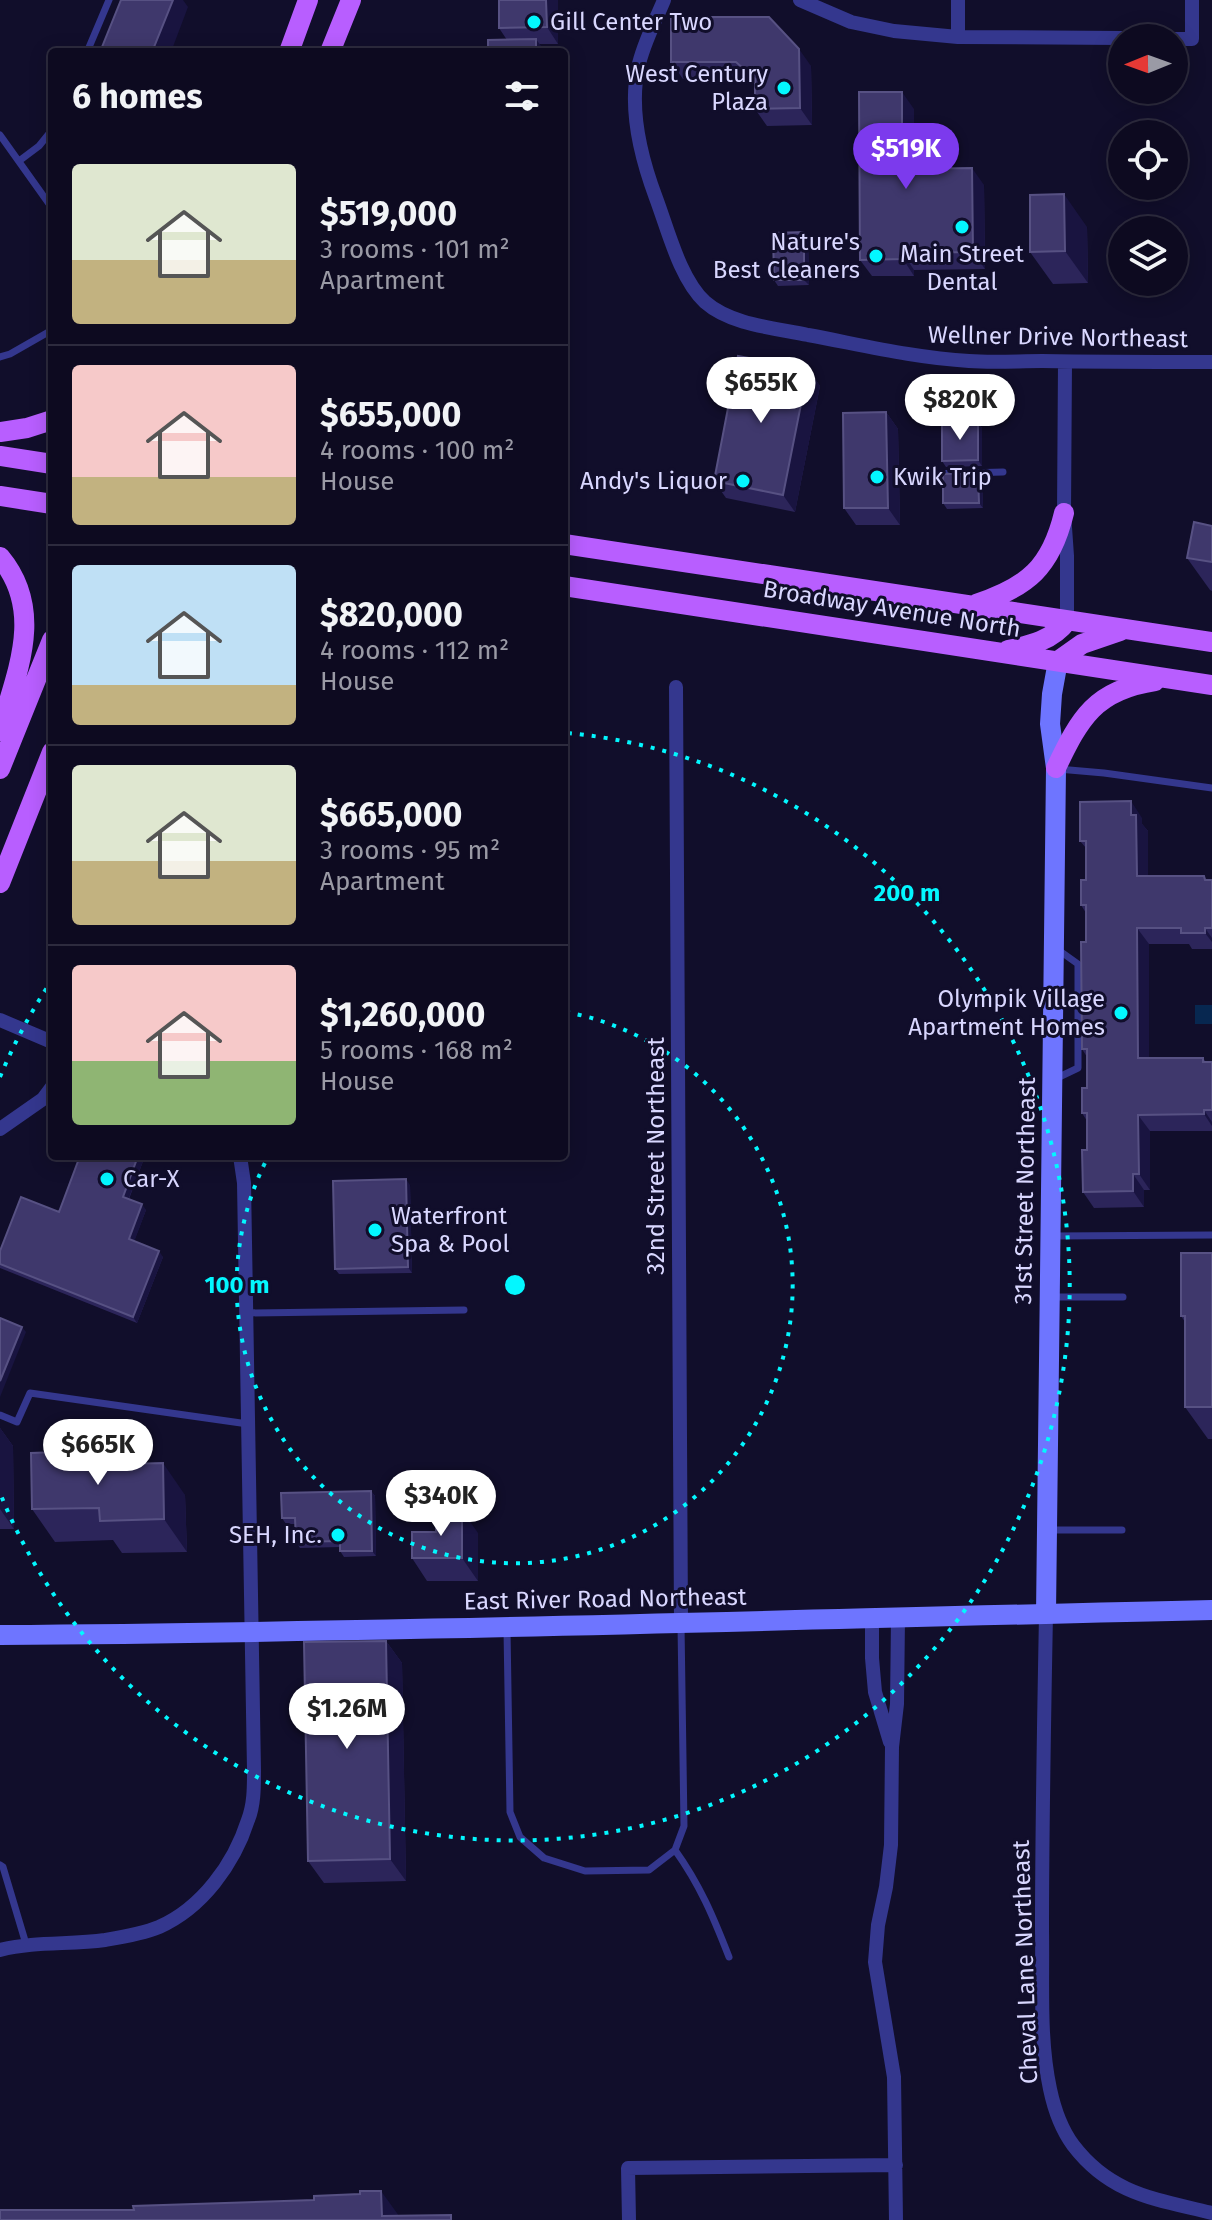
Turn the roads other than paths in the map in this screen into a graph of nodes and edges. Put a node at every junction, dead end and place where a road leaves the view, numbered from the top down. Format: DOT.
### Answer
graph roads {
  1 [pos="109,0"];
  2 [pos="308,0"];
  3 [pos="351,0"];
  4 [pos="664,0"];
  5 [pos="800,0"];
  6 [pos="958,0"];
  7 [pos="1192,0"];
  8 [pos="958,37"];
  9 [pos="1108,38"];
  10 [pos="1188,39"];
  11 [pos="89,48"];
  12 [pos="290,48"];
  13 [pos="332,48"];
  14 [pos="0,135"];
  15 [pos="48,135"];
  16 [pos="19,161"];
  17 [pos="48,202"];
  18 [pos="48,332"];
  19 [pos="0,357"];
  20 [pos="1065,362"];
  21 [pos="1212,362"];
  22 [pos="48,421"];
  23 [pos="0,432"];
  24 [pos="0,456"];
  25 [pos="48,463"];
  26 [pos="1003,472"];
  27 [pos="928,474"];
  28 [pos="0,496"];
  29 [pos="48,503"];
  30 [pos="1064,513"];
  31 [pos="568,543"];
  32 [pos="0,557"];
  33 [pos="568,587"];
  34 [pos="970,606"];
  35 [pos="1067,621"];
  36 [pos="1128,629"];
  37 [pos="1212,642"];
  38 [pos="48,650"];
  39 [pos="1001,652"];
  40 [pos="1058,661"];
  41 [pos="1170,679"];
  42 [pos="1212,685"];
  43 [pos="676,687"];
  44 [pos="0,731"];
  45 [pos="48,762"];
  46 [pos="1056,768"];
  47 [pos="0,769"];
  48 [pos="48,783"];
  49 [pos="1212,788"];
  50 [pos="9,859"];
  51 [pos="0,883"];
  52 [pos="0,1020"];
  53 [pos="48,1040"];
  54 [pos="48,1092"];
  55 [pos="0,1129"];
  56 [pos="241,1160"];
  57 [pos="1212,1235"];
  58 [pos="1051,1236"];
  59 [pos="1050,1297"];
  60 [pos="1123,1297"];
  61 [pos="464,1310"];
  62 [pos="246,1313"];
  63 [pos="0,1415"];
  64 [pos="248,1424"];
  65 [pos="1047,1530"];
  66 [pos="1122,1530"];
  67 [pos="1212,1610"];
  68 [pos="1046,1614"];
  69 [pos="898,1618"];
  70 [pos="872,1619"];
  71 [pos="681,1624"];
  72 [pos="507,1628"];
  73 [pos="251,1633"];
  74 [pos="0,1635"];
  75 [pos="892,1747"];
  76 [pos="675,1850"];
  77 [pos="0,1865"];
  78 [pos="26,1944"];
  79 [pos="0,1950"];
  80 [pos="729,1957"];
  81 [pos="896,2165"];
  82 [pos="1212,2213"];
  83 [pos="629,2220"];
  84 [pos="896,2220"];
  1 -- 11 [label="lane"];
  2 -- 12 [label="main road"];
  3 -- 13 [label="main road"];
  4 -- 20 [label="street, Wellner Drive Northeast"];
  5 -- 8 [label="street"];
  6 -- 8 [label="street"];
  7 -- 10 [label="street"];
  8 -- 9 [label="street"];
  14 -- 16 [label="lane"];
  15 -- 16 [label="lane"];
  16 -- 17 [label="lane"];
  18 -- 19 [label="lane"];
  20 -- 21 [label="street, Wellner Drive Northeast"];
  20 -- 30 [label="street"];
  22 -- 23 [label="main road"];
  24 -- 25 [label="main road"];
  26 -- 27 [label="lane"];
  28 -- 29 [label="main road"];
  30 -- 34 [label="main road"];
  30 -- 35 [label="street"];
  31 -- 34 [label="main road, Broadway Avenue North"];
  32 -- 44 [label="main road"];
  33 -- 39 [label="main road, Broadway Avenue North"];
  34 -- 35 [label="main road, Broadway Avenue North"];
  35 -- 36 [label="main road, Broadway Avenue North"];
  35 -- 39 [label="main road"];
  36 -- 37 [label="main road, Broadway Avenue North"];
  36 -- 40 [label="main road"];
  38 -- 47 [label="main road"];
  39 -- 40 [label="main road, Broadway Avenue North"];
  40 -- 41 [label="main road, Broadway Avenue North"];
  40 -- 46 [label="street, 31st Street Northeast"];
  41 -- 42 [label="main road, Broadway Avenue North"];
  41 -- 46 [label="main road"];
  43 -- 71 [label="street, 32nd Street Northeast"];
  45 -- 50 [label="main road"];
  46 -- 49 [label="lane"];
  46 -- 58 [label="street, 31st Street Northeast"];
  48 -- 50 [label="main road"];
  50 -- 51 [label="main road"];
  52 -- 53 [label="street"];
  54 -- 55 [label="street"];
  56 -- 62 [label="street"];
  57 -- 58 [label="lane"];
  58 -- 59 [label="street, 31st Street Northeast"];
  59 -- 60 [label="lane"];
  59 -- 65 [label="street, 31st Street Northeast"];
  61 -- 62 [label="lane"];
  62 -- 64 [label="street"];
  63 -- 64 [label="lane"];
  64 -- 73 [label="street"];
  65 -- 66 [label="lane"];
  65 -- 68 [label="street, 31st Street Northeast"];
  67 -- 68 [label="street, East River Road Northeast"];
  68 -- 69 [label="street, East River Road Northeast"];
  68 -- 82 [label="street, Cheval Lane Northeast"];
  69 -- 70 [label="street, East River Road Northeast"];
  69 -- 75 [label="street"];
  70 -- 71 [label="street, East River Road Northeast"];
  70 -- 75 [label="street"];
  71 -- 72 [label="street, East River Road Northeast"];
  71 -- 76 [label="lane"];
  72 -- 73 [label="street, East River Road Northeast"];
  72 -- 76 [label="lane"];
  73 -- 74 [label="street, East River Road Northeast"];
  73 -- 78 [label="street"];
  75 -- 81 [label="street"];
  76 -- 80 [label="lane"];
  77 -- 78 [label="lane"];
  78 -- 79 [label="street"];
  81 -- 83 [label="street"];
  81 -- 84 [label="street"];
}
